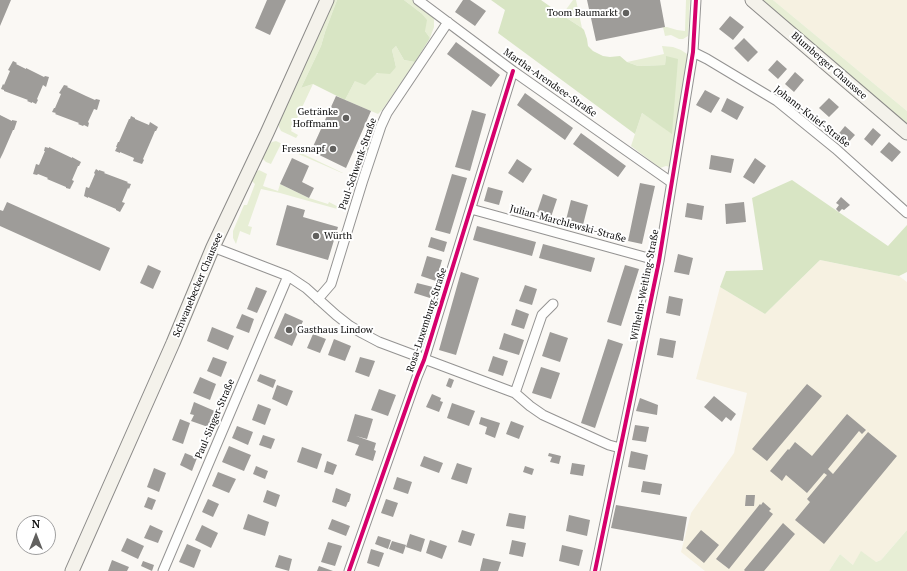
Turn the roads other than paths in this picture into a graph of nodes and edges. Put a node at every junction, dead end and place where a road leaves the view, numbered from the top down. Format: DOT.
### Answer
graph roads {
  1 [pos="327,0"];
  2 [pos="418,0"];
  3 [pos="696,0"];
  4 [pos="752,0"];
  5 [pos="448,22"];
  6 [pos="693,52"];
  7 [pos="513,71"];
  8 [pos="907,133"];
  9 [pos="671,182"];
  10 [pos="471,209"];
  11 [pos="907,213"];
  12 [pos="213,247"];
  13 [pos="659,261"];
  14 [pos="288,276"];
  15 [pos="318,299"];
  16 [pos="553,304"];
  17 [pos="424,360"];
  18 [pos="515,393"];
  19 [pos="620,448"];
  20 [pos="72,571"];
  21 [pos="163,571"];
  22 [pos="349,571"];
  23 [pos="595,571"];
  1 -- 12 [label="main road, Schwanebecker Chaussee"];
  2 -- 5 [label="street, Martha-Arendsee-Straße"];
  3 -- 6 [label="street, Wilhelm-Weitling-Straße"];
  4 -- 8 [label="main road, Blumberger Chaussee"];
  5 -- 7 [label="street, Martha-Arendsee-Straße"];
  5 -- 15 [label="street, Paul-Schwenk-Straße"];
  6 -- 9 [label="street, Wilhelm-Weitling-Straße"];
  6 -- 11 [label="street, Johann-Knief-Straße"];
  7 -- 9 [label="street, Martha-Arendsee-Straße"];
  7 -- 10 [label="street, Rosa-Luxemburg-Straße"];
  9 -- 13 [label="street, Wilhelm-Weitling-Straße"];
  10 -- 13 [label="street, Julian-Marchlewski-Straße"];
  10 -- 17 [label="street, Rosa-Luxemburg-Straße"];
  12 -- 14 [label="street"];
  12 -- 20 [label="main road, Schwanebecker Chaussee"];
  13 -- 19 [label="street, Wilhelm-Weitling-Straße"];
  14 -- 15 [label="street"];
  14 -- 21 [label="street, Paul-Singer-Straße"];
  15 -- 17 [label="street"];
  16 -- 18 [label="street"];
  17 -- 18 [label="street"];
  17 -- 22 [label="street, Rosa-Luxemburg-Straße"];
  18 -- 19 [label="street"];
  19 -- 23 [label="street, Wilhelm-Weitling-Straße"];
}
